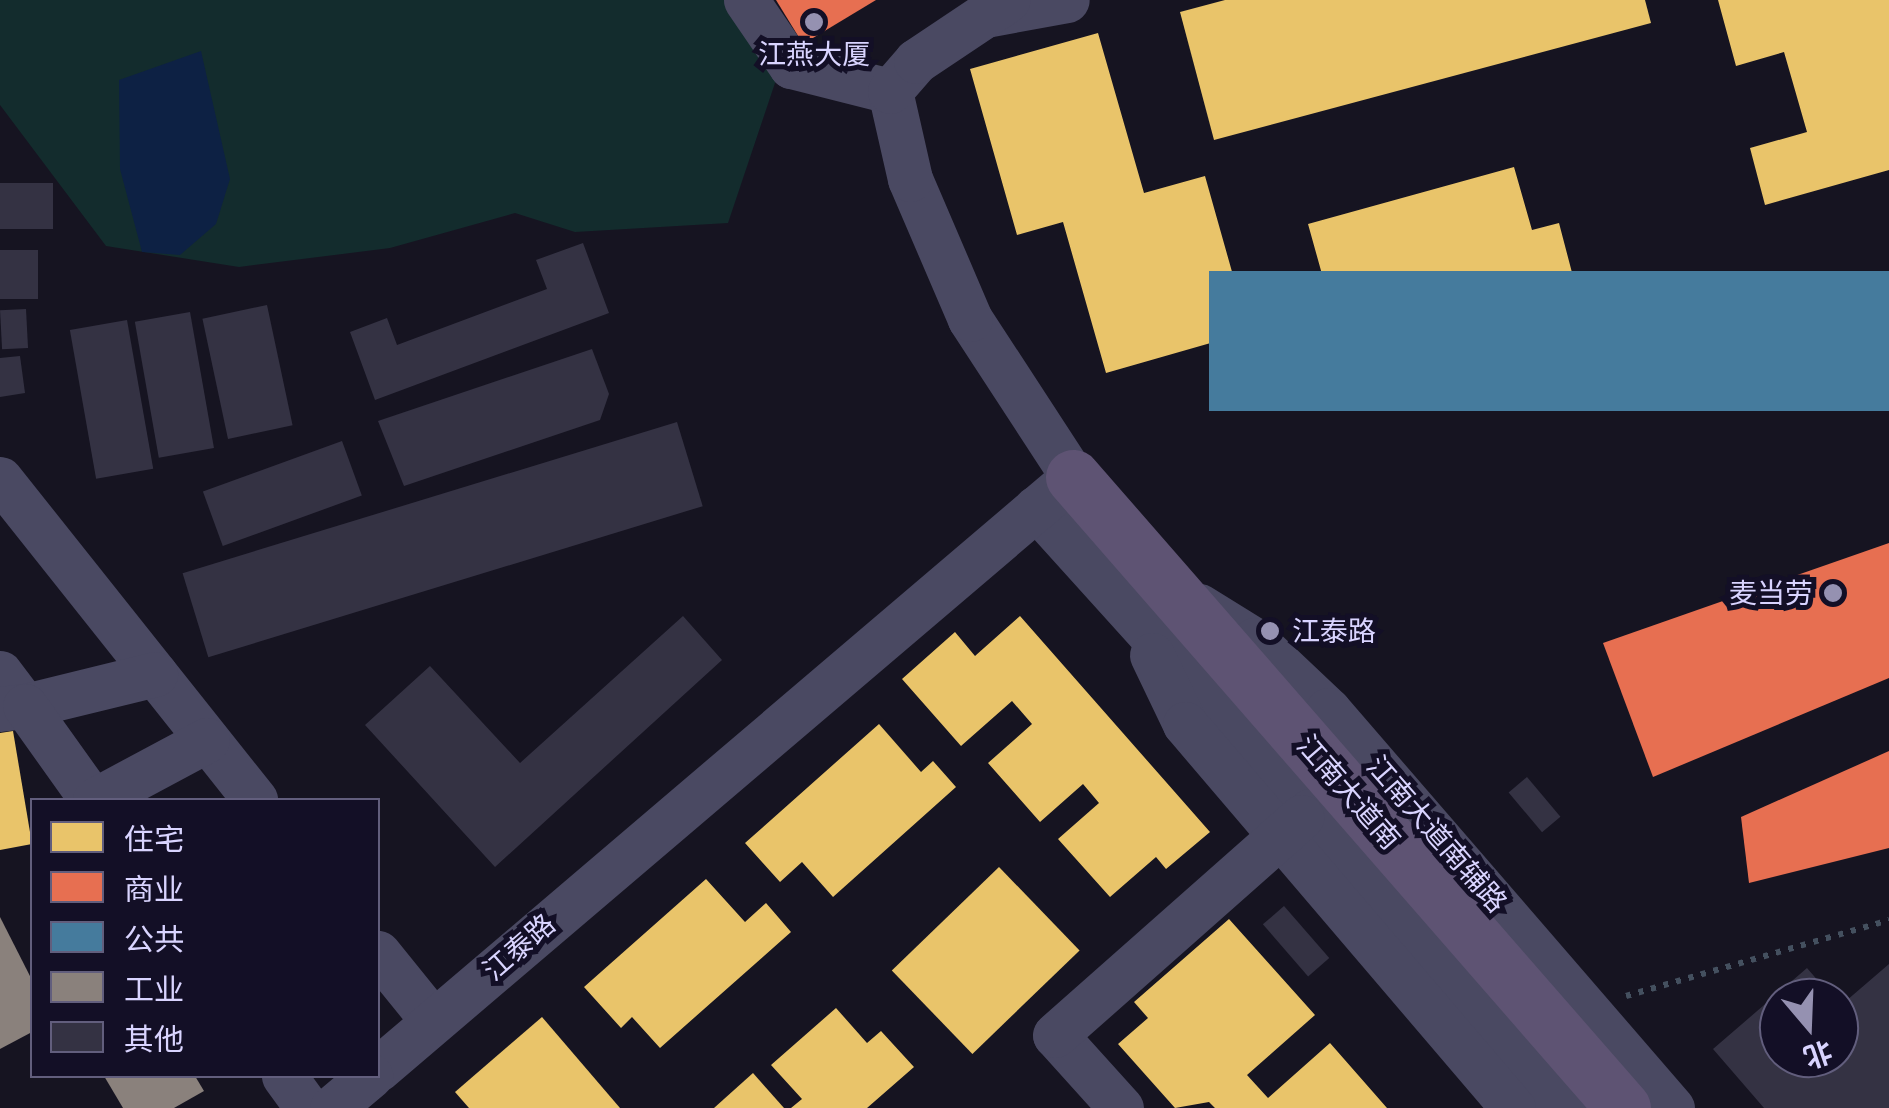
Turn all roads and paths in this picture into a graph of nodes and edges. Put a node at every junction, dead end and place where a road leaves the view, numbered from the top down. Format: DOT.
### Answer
graph roads {
  1 [pos="746,0"];
  2 [pos="1068,0"];
  3 [pos="989,5"];
  4 [pos="890,91"];
  5 [pos="0,479"];
  6 [pos="1055,492"];
  7 [pos="1156,603"];
  8 [pos="154,674"];
  9 [pos="8,696"];
  10 [pos="207,740"];
  11 [pos="91,798"];
  12 [pos="97,798"];
  13 [pos="253,798"];
  14 [pos="1326,798"];
  15 [pos="1889,920"];
  16 [pos="380,956"];
  17 [pos="1586,1007"];
  18 [pos="432,1021"];
  19 [pos="380,1067"];
  20 [pos="285,1078"];
  21 [pos="368,1078"];
  22 [pos="306,1108"];
  23 [pos="332,1108"];
  24 [pos="1121,1108"];
  25 [pos="1513,1108"];
  26 [pos="1566,1108"];
  27 [pos="1623,1108"];
  28 [pos="1672,1108"];
  1 -- 4 [label="street"];
  2 -- 3 [label="street"];
  3 -- 4 [label="street"];
  4 -- 6 [label="street"];
  5 -- 8 [label="street"];
  6 -- 7 [label="main road, 江南大道南"];
  6 -- 18 [label="street, 江泰路"];
  7 -- 14 [label="main road, 江南大道南"];
  7 -- 14 [label="street, 江南大道南辅路"];
  8 -- 9 [label="street"];
  8 -- 10 [label="street"];
  9 -- 11 [label="street"];
  10 -- 12 [label="street"];
  10 -- 13 [label="street"];
  14 -- 17 [label="street, 江南大道南辅路"];
  14 -- 24 [label="street"];
  14 -- 25 [label="street, 江南大道南辅路"];
  14 -- 26 [label="street, 江南大道南"];
  14 -- 27 [label="main road, 江南大道南"];
  15 -- 17 [label="path"];
  16 -- 18 [label="street"];
  17 -- 28 [label="street, 江南大道南辅路"];
  18 -- 19 [label="street, 江泰路"];
  20 -- 22 [label="street"];
  21 -- 23 [label="street"];
}
